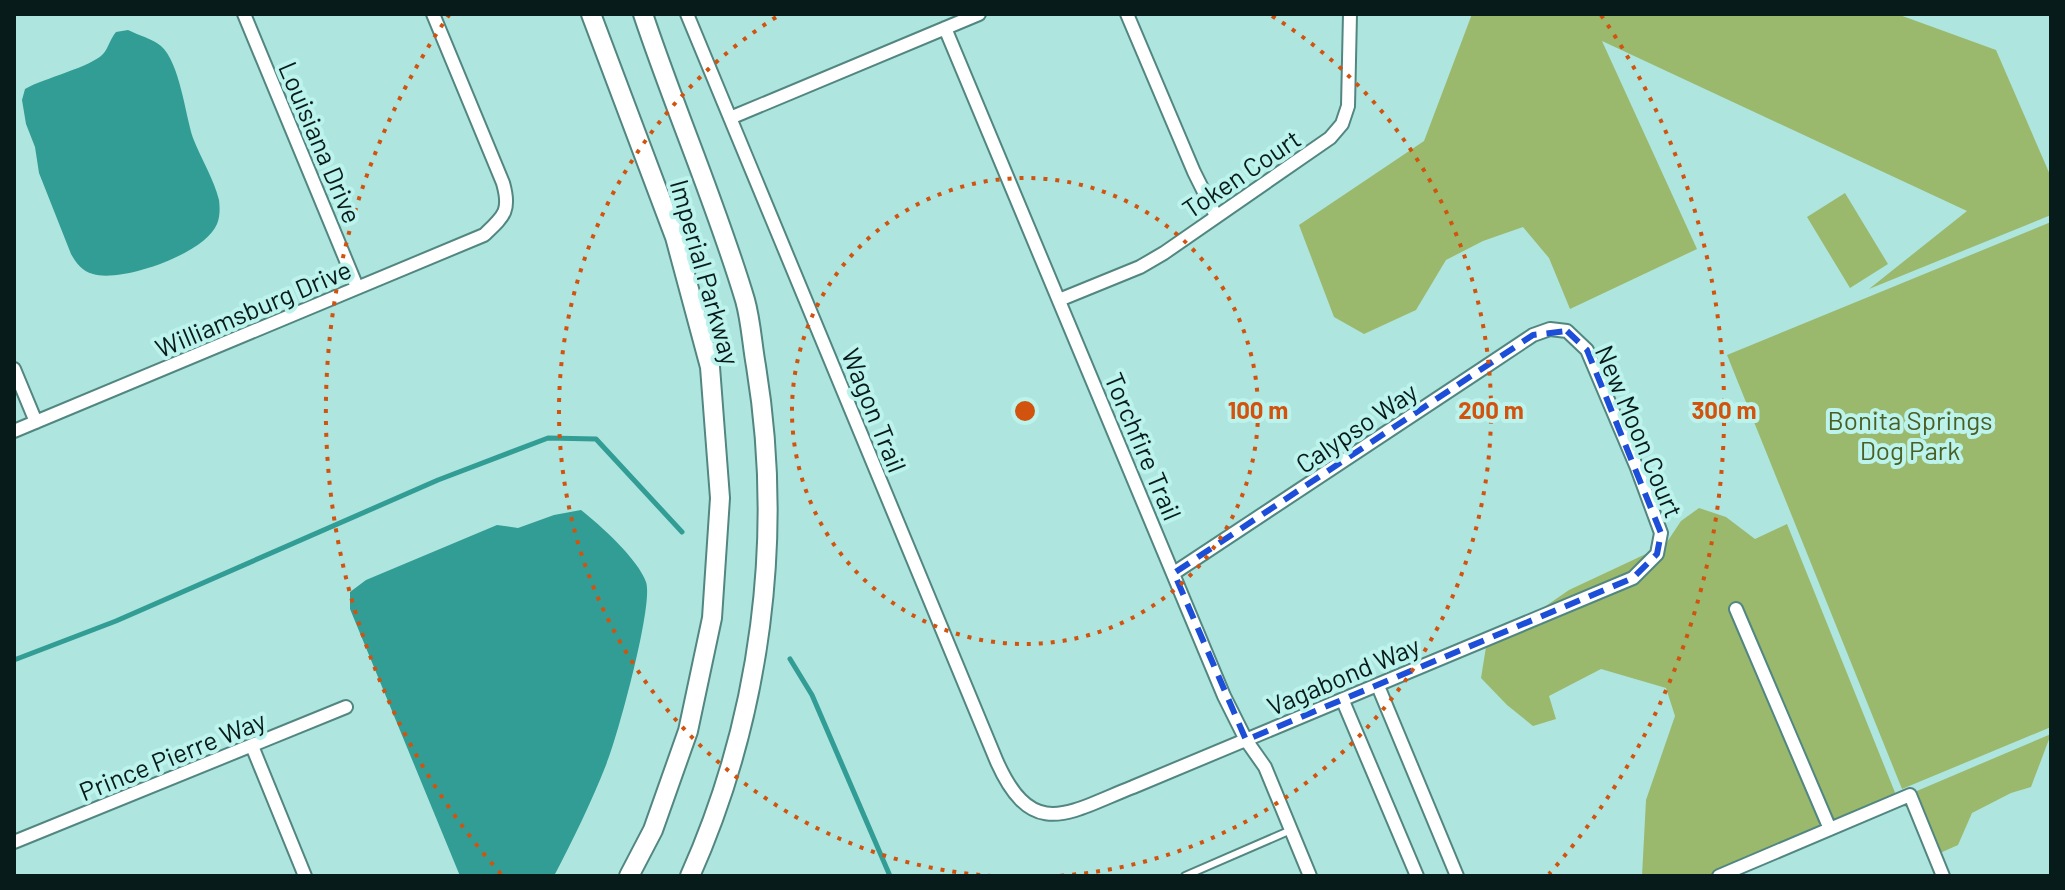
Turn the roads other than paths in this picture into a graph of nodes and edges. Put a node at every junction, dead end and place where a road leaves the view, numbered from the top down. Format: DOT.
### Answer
graph roads {
  1 [pos="244,14"];
  2 [pos="433,14"];
  3 [pos="591,14"];
  4 [pos="643,14"];
  5 [pos="687,14"];
  6 [pos="979,14"];
  7 [pos="1127,14"];
  8 [pos="1350,14"];
  9 [pos="945,28"];
  10 [pos="730,118"];
  11 [pos="1216,216"];
  12 [pos="357,287"];
  13 [pos="1059,300"];
  14 [pos="1567,331"];
  15 [pos="14,369"];
  16 [pos="36,422"];
  17 [pos="14,431"];
  18 [pos="1657,554"];
  19 [pos="1174,573"];
  20 [pos="1736,609"];
  21 [pos="1378,686"];
  22 [pos="1343,701"];
  23 [pos="346,707"];
  24 [pos="1246,740"];
  25 [pos="252,746"];
  26 [pos="1036,813"];
  27 [pos="1830,829"];
  28 [pos="1291,830"];
  29 [pos="14,842"];
  30 [pos="305,876"];
  31 [pos="629,876"];
  32 [pos="690,876"];
  33 [pos="1185,876"];
  34 [pos="1310,876"];
  35 [pos="1417,876"];
  36 [pos="1457,876"];
  37 [pos="1719,876"];
  38 [pos="1943,876"];
  1 -- 12 [label="street, Louisiana Drive"];
  2 -- 12 [label="street, Williamsburg Drive"];
  3 -- 31 [label="main road, Imperial Parkway"];
  4 -- 32 [label="main road, Imperial Parkway"];
  5 -- 10 [label="street, Wagon Trail"];
  6 -- 9 [label="street"];
  7 -- 11 [label="street"];
  8 -- 11 [label="street, Token Court"];
  9 -- 10 [label="street"];
  9 -- 13 [label="street, Torchfire Trail"];
  10 -- 26 [label="street, Wagon Trail"];
  11 -- 13 [label="street, Token Court"];
  12 -- 16 [label="street, Williamsburg Drive"];
  13 -- 19 [label="street, Torchfire Trail"];
  14 -- 18 [label="street, New Moon Court"];
  14 -- 19 [label="street, Calypso Way"];
  15 -- 16 [label="street"];
  16 -- 17 [label="street, Williamsburg Drive"];
  18 -- 21 [label="street, Vagabond Way"];
  19 -- 24 [label="street, Torchfire Trail"];
  20 -- 27 [label="street"];
  21 -- 22 [label="street, Vagabond Way"];
  21 -- 36 [label="street"];
  22 -- 24 [label="street, Vagabond Way"];
  22 -- 35 [label="street"];
  23 -- 25 [label="street, Prince Pierre Way"];
  24 -- 26 [label="street, Vagabond Way"];
  24 -- 28 [label="street, Torchfire Trail"];
  25 -- 29 [label="street, Prince Pierre Way"];
  25 -- 30 [label="street"];
  27 -- 37 [label="street"];
  27 -- 38 [label="street"];
  28 -- 33 [label="lane"];
  28 -- 34 [label="street, Torchfire Trail"];
}
